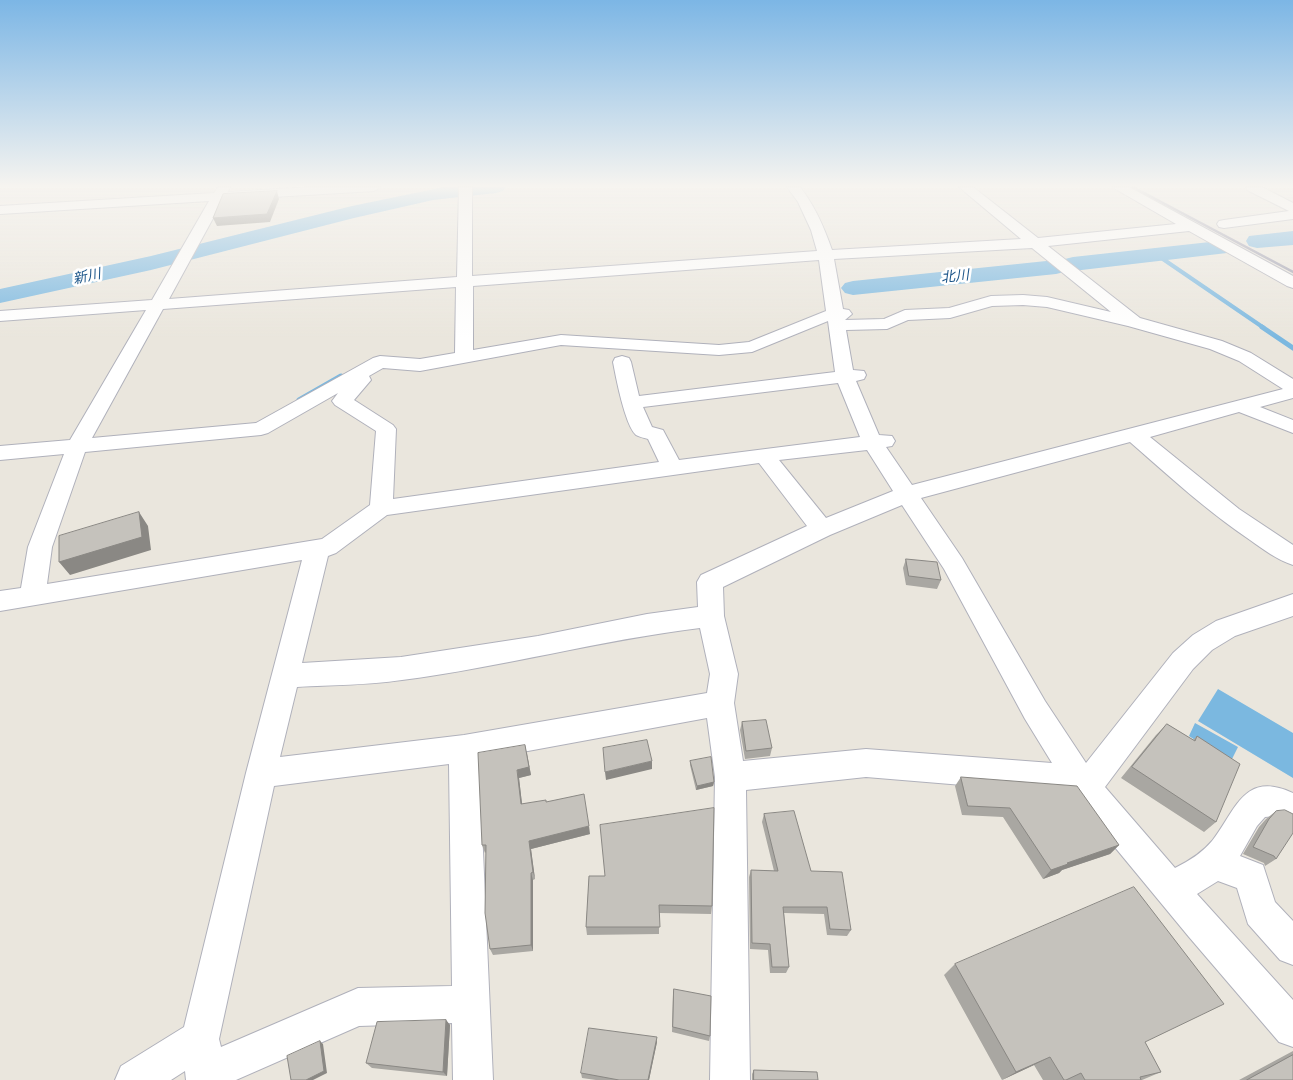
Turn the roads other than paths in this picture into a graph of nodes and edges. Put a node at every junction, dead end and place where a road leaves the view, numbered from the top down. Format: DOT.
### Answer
graph roads {
  1 [pos="196,237"];
  2 [pos="464,237"];
  3 [pos="821,237"];
  4 [pos="826,237"];
  5 [pos="1028,237"];
  6 [pos="1089,237"];
  7 [pos="1208,237"];
  8 [pos="1035,243"];
  9 [pos="828,255"];
  10 [pos="464,281"];
  11 [pos="1293,283"];
  12 [pos="159,304"];
  13 [pos="0,316"];
  14 [pos="841,317"];
  15 [pos="1134,322"];
  16 [pos="464,358"];
  17 [pos="380,362"];
  18 [pos="622,362"];
  19 [pos="851,376"];
  20 [pos="1293,388"];
  21 [pos="1293,392"];
  22 [pos="631,403"];
  23 [pos="1243,407"];
  24 [pos="1293,427"];
  25 [pos="1134,434"];
  26 [pos="879,442"];
  27 [pos="77,446"];
  28 [pos="0,453"];
  29 [pos="764,455"];
  30 [pos="673,468"];
  31 [pos="914,493"];
  32 [pos="381,508"];
  33 [pos="822,529"];
  34 [pos="318,550"];
  35 [pos="1293,556"];
  36 [pos="32,596"];
  37 [pos="0,601"];
  38 [pos="1293,604"];
  39 [pos="711,616"];
  40 [pos="287,676"];
  41 [pos="720,703"];
  42 [pos="464,749"];
  43 [pos="261,773"];
  44 [pos="730,776"];
  45 [pos="1087,778"];
  46 [pos="1293,809"];
  47 [pos="1215,863"];
  48 [pos="1177,886"];
  49 [pos="1293,947"];
  50 [pos="471,1004"];
  51 [pos="1293,1008"];
  52 [pos="1293,1028"];
  53 [pos="204,1064"];
  54 [pos="135,1080"];
  55 [pos="473,1080"];
  56 [pos="730,1080"];
  1 -- 12 [label="street"];
  2 -- 10 [label="street"];
  3 -- 9 [label="street"];
  4 -- 9 [label="street"];
  5 -- 8 [label="street"];
  6 -- 8 [label="street"];
  7 -- 11 [label="street"];
  8 -- 9 [label="street"];
  8 -- 15 [label="street"];
  9 -- 10 [label="street"];
  9 -- 14 [label="street"];
  10 -- 12 [label="street"];
  10 -- 16 [label="street"];
  12 -- 13 [label="street"];
  12 -- 27 [label="street"];
  14 -- 15 [label="street"];
  14 -- 16 [label="street"];
  14 -- 19 [label="street"];
  15 -- 20 [label="street"];
  16 -- 17 [label="street"];
  17 -- 27 [label="street"];
  17 -- 32 [label="street"];
  18 -- 22 [label="street"];
  19 -- 22 [label="street"];
  19 -- 26 [label="street"];
  21 -- 23 [label="street"];
  22 -- 30 [label="street"];
  23 -- 24 [label="street"];
  23 -- 25 [label="street"];
  25 -- 31 [label="street"];
  25 -- 35 [label="street"];
  26 -- 29 [label="street"];
  26 -- 31 [label="street"];
  27 -- 28 [label="street"];
  27 -- 36 [label="street"];
  29 -- 30 [label="street"];
  29 -- 33 [label="street"];
  30 -- 32 [label="street"];
  31 -- 33 [label="street"];
  31 -- 45 [label="street"];
  32 -- 34 [label="street"];
  33 -- 39 [label="street"];
  34 -- 36 [label="street"];
  34 -- 40 [label="street"];
  36 -- 37 [label="street"];
  38 -- 45 [label="street"];
  39 -- 40 [label="street"];
  39 -- 41 [label="street"];
  40 -- 43 [label="street"];
  41 -- 42 [label="street"];
  41 -- 44 [label="street"];
  42 -- 43 [label="street"];
  42 -- 50 [label="street"];
  43 -- 53 [label="street"];
  44 -- 45 [label="street"];
  44 -- 56 [label="street"];
  45 -- 48 [label="street"];
  45 -- 52 [label="street"];
  46 -- 47 [label="street"];
  47 -- 48 [label="street"];
  47 -- 49 [label="street"];
  48 -- 51 [label="street"];
  50 -- 53 [label="street"];
  50 -- 55 [label="street"];
  53 -- 54 [label="street"];
}
